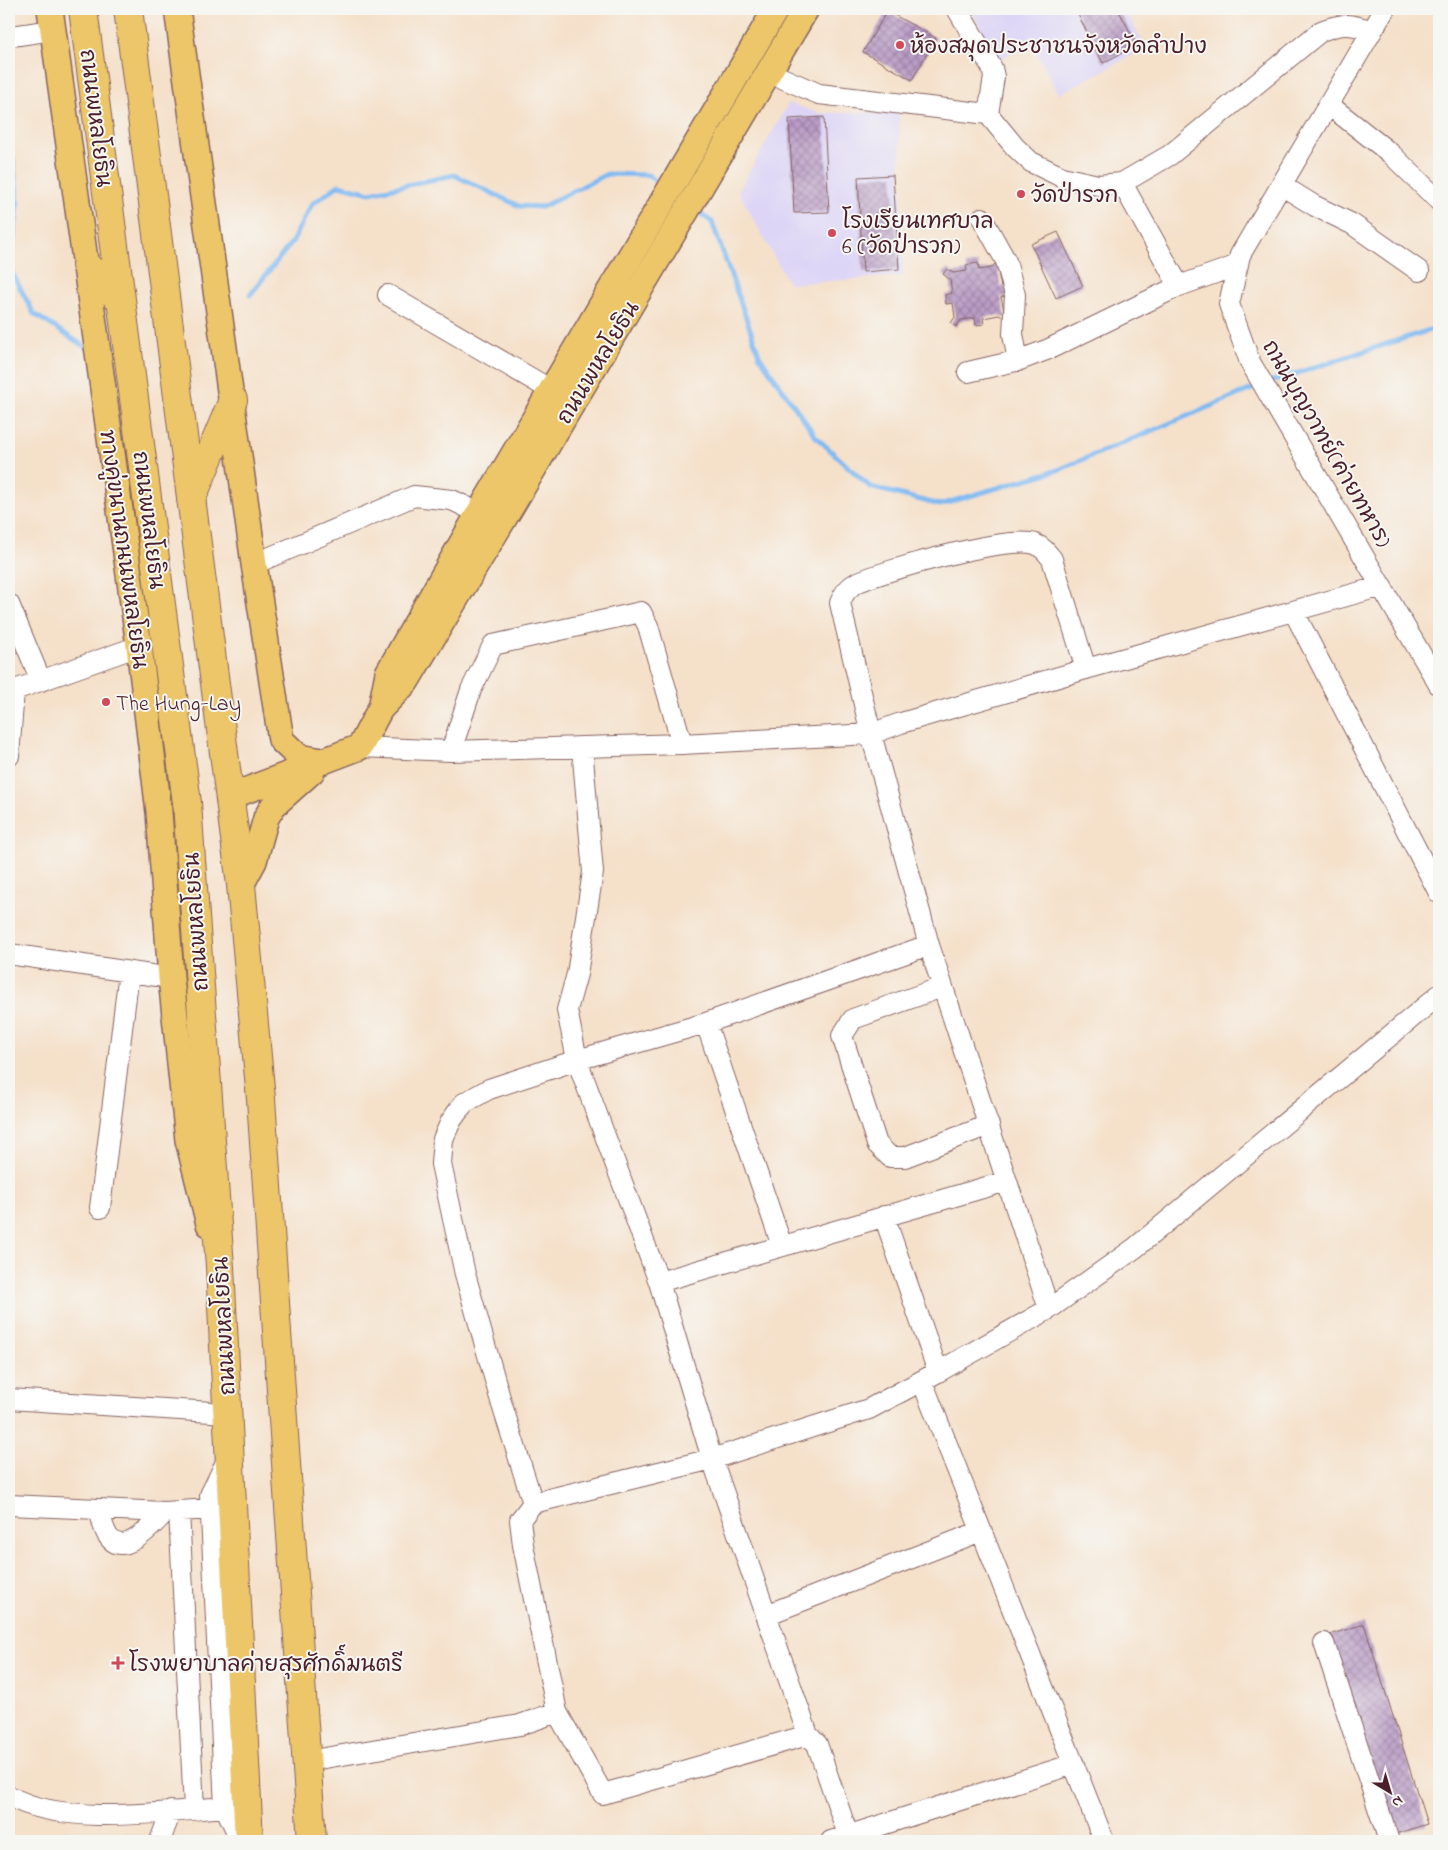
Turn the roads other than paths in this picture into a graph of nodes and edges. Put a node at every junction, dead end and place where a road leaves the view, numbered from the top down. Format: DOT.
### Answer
graph roads {
  1 [pos="83,9"];
  2 [pos="128,9"];
  3 [pos="178,9"];
  4 [pos="776,9"];
  5 [pos="806,9"];
  6 [pos="957,9"];
  7 [pos="1385,9"];
  8 [pos="51,19"];
  9 [pos="1372,31"];
  10 [pos="12,36"];
  11 [pos="768,72"];
  12 [pos="1328,105"];
  13 [pos="988,114"];
  14 [pos="1122,183"];
  15 [pos="1281,184"];
  16 [pos="672,185"];
  17 [pos="693,199"];
  18 [pos="1439,201"];
  19 [pos="982,218"];
  20 [pos="1238,264"];
  21 [pos="86,265"];
  22 [pos="1419,271"];
  23 [pos="1179,286"];
  24 [pos="388,296"];
  25 [pos="121,301"];
  26 [pos="1018,361"];
  27 [pos="968,372"];
  28 [pos="551,390"];
  29 [pos="233,400"];
  30 [pos="512,457"];
  31 [pos="533,471"];
  32 [pos="190,502"];
  33 [pos="478,513"];
  34 [pos="254,564"];
  35 [pos="1382,586"];
  36 [pos="9,604"];
  37 [pos="1294,612"];
  38 [pos="139,646"];
  39 [pos="1086,670"];
  40 [pos="41,681"];
  41 [pos="1439,685"];
  42 [pos="11,691"];
  43 [pos="380,709"];
  44 [pos="871,734"];
  45 [pos="682,744"];
  46 [pos="360,747"];
  47 [pos="582,747"];
  48 [pos="451,751"];
  49 [pos="9,756"];
  50 [pos="322,761"];
  51 [pos="229,797"];
  52 [pos="187,803"];
  53 [pos="241,885"];
  54 [pos="1439,893"];
  55 [pos="929,945"];
  56 [pos="9,954"];
  57 [pos="129,972"];
  58 [pos="171,978"];
  59 [pos="942,987"];
  60 [pos="1439,995"];
  61 [pos="706,1023"];
  62 [pos="577,1060"];
  63 [pos="989,1125"];
  64 [pos="1007,1181"];
  65 [pos="100,1208"];
  66 [pos="884,1216"];
  67 [pos="782,1246"];
  68 [pos="220,1267"];
  69 [pos="659,1282"];
  70 [pos="1049,1309"];
  71 [pos="930,1377"];
  72 [pos="9,1399"];
  73 [pos="227,1413"];
  74 [pos="228,1458"];
  75 [pos="712,1459"];
  76 [pos="534,1503"];
  77 [pos="9,1505"];
  78 [pos="210,1509"];
  79 [pos="100,1510"];
  80 [pos="172,1511"];
  81 [pos="981,1531"];
  82 [pos="766,1615"];
  83 [pos="1324,1643"];
  84 [pos="557,1712"];
  85 [pos="808,1735"];
  86 [pos="307,1762"];
  87 [pos="1074,1764"];
  88 [pos="9,1796"];
  89 [pos="225,1807"];
  90 [pos="194,1809"];
  91 [pos="171,1811"];
  92 [pos="843,1839"];
  93 [pos="160,1841"];
  94 [pos="241,1841"];
  95 [pos="249,1841"];
  96 [pos="312,1841"];
  97 [pos="1104,1841"];
  98 [pos="1389,1841"];
  1 -- 25 [label="highway, ถนนพหลโยธิน"];
  2 -- 32 [label="highway, ถนนพหลโยธิน"];
  3 -- 29 [label="main road"];
  4 -- 16 [label="main road, ถนนพหลโยธิน"];
  5 -- 11 [label="main road, ถนนพหลโยธิน"];
  6 -- 13 [label="street"];
  7 -- 9 [label="street, ถนนบุญวาทย์(ค่ายทหาร)"];
  8 -- 10 [label="street"];
  8 -- 21 [label="main road, ทางคู่ขนานถนนพหลโยธิน"];
  9 -- 12 [label="street, ถนนบุญวาทย์(ค่ายทหาร)"];
  9 -- 14 [label="street"];
  11 -- 13 [label="street"];
  11 -- 17 [label="main road, ถนนพหลโยธิน"];
  12 -- 15 [label="street, ถนนบุญวาทย์(ค่ายทหาร)"];
  12 -- 18 [label="street"];
  13 -- 14 [label="street"];
  14 -- 23 [label="street"];
  15 -- 20 [label="street, ถนนบุญวาทย์(ค่ายทหาร)"];
  15 -- 22 [label="street"];
  16 -- 17 [label="street"];
  16 -- 28 [label="main road, ถนนพหลโยธิน"];
  17 -- 31 [label="main road, ถนนพหลโยธิน"];
  19 -- 26 [label="street"];
  20 -- 23 [label="street"];
  20 -- 35 [label="street, ถนนบุญวาทย์(ค่ายทหาร)"];
  21 -- 25 [label="highway"];
  21 -- 38 [label="main road, ทางคู่ขนานถนนพหลโยธิน"];
  23 -- 26 [label="street"];
  24 -- 28 [label="street"];
  25 -- 52 [label="highway, ถนนพหลโยธิน"];
  26 -- 27 [label="street"];
  28 -- 30 [label="main road, ถนนพหลโยธิน"];
  29 -- 32 [label="highway"];
  29 -- 34 [label="main road"];
  30 -- 31 [label="street"];
  30 -- 33 [label="main road, ถนนพหลโยธิน"];
  31 -- 43 [label="main road, ถนนพหลโยธิน"];
  32 -- 51 [label="highway, ถนนพหลโยธิน"];
  33 -- 34 [label="street"];
  33 -- 43 [label="main road, ถนนพหลโยธิน"];
  34 -- 50 [label="main road"];
  35 -- 37 [label="street"];
  35 -- 41 [label="street, ถนนบุญวาทย์(ค่ายทหาร)"];
  36 -- 40 [label="street"];
  37 -- 39 [label="street"];
  37 -- 54 [label="street"];
  38 -- 40 [label="street"];
  38 -- 58 [label="main road, ทางคู่ขนานถนนพหลโยธิน"];
  39 -- 44 [label="street"];
  39 -- 44 [label="street"];
  40 -- 42 [label="street"];
  42 -- 49 [label="street"];
  43 -- 46 [label="main road, ถนนพหลโยธิน"];
  44 -- 45 [label="street"];
  44 -- 55 [label="street"];
  45 -- 47 [label="street"];
  45 -- 48 [label="street"];
  46 -- 48 [label="street"];
  46 -- 50 [label="main road"];
  47 -- 48 [label="street"];
  47 -- 62 [label="street"];
  50 -- 51 [label="main road"];
  50 -- 53 [label="main road"];
  51 -- 52 [label="highway"];
  51 -- 53 [label="highway, ถนนพหลโยธิน"];
  52 -- 68 [label="highway, ถนนพหลโยธิน"];
  53 -- 86 [label="highway, ถนนพหลโยธิน"];
  55 -- 59 [label="street"];
  55 -- 61 [label="street"];
  56 -- 57 [label="street"];
  57 -- 58 [label="street"];
  57 -- 65 [label="street"];
  58 -- 68 [label="main road, ทางคู่ขนานถนนพหลโยธิน"];
  59 -- 63 [label="street"];
  59 -- 63 [label="street"];
  60 -- 70 [label="street"];
  61 -- 62 [label="street"];
  61 -- 67 [label="street"];
  62 -- 69 [label="street"];
  62 -- 76 [label="street"];
  63 -- 64 [label="street"];
  64 -- 66 [label="street"];
  64 -- 70 [label="street"];
  66 -- 67 [label="street"];
  66 -- 71 [label="street"];
  67 -- 69 [label="street"];
  68 -- 73 [label="highway, ถนนพหลโยธิน"];
  69 -- 75 [label="street"];
  70 -- 71 [label="street"];
  71 -- 75 [label="street"];
  71 -- 81 [label="street"];
  72 -- 73 [label="street"];
  73 -- 74 [label="highway, ถนนพหลโยธิน"];
  74 -- 78 [label="street"];
  74 -- 95 [label="highway, ถนนพหลโยธิน"];
  75 -- 76 [label="street"];
  75 -- 82 [label="street"];
  76 -- 84 [label="street"];
  77 -- 79 [label="street"];
  78 -- 80 [label="street"];
  78 -- 89 [label="street"];
  79 -- 80 [label="street"];
  79 -- 80 [label="street"];
  80 -- 90 [label="street"];
  81 -- 82 [label="street"];
  81 -- 87 [label="street"];
  82 -- 85 [label="street"];
  83 -- 98 [label="street"];
  84 -- 85 [label="street"];
  84 -- 86 [label="street"];
  85 -- 92 [label="street"];
  86 -- 96 [label="highway, ถนนพหลโยธิน"];
  87 -- 92 [label="street"];
  87 -- 97 [label="street"];
  88 -- 91 [label="street"];
  89 -- 90 [label="street"];
  89 -- 94 [label="street"];
  90 -- 91 [label="street"];
  91 -- 93 [label="street"];
}
